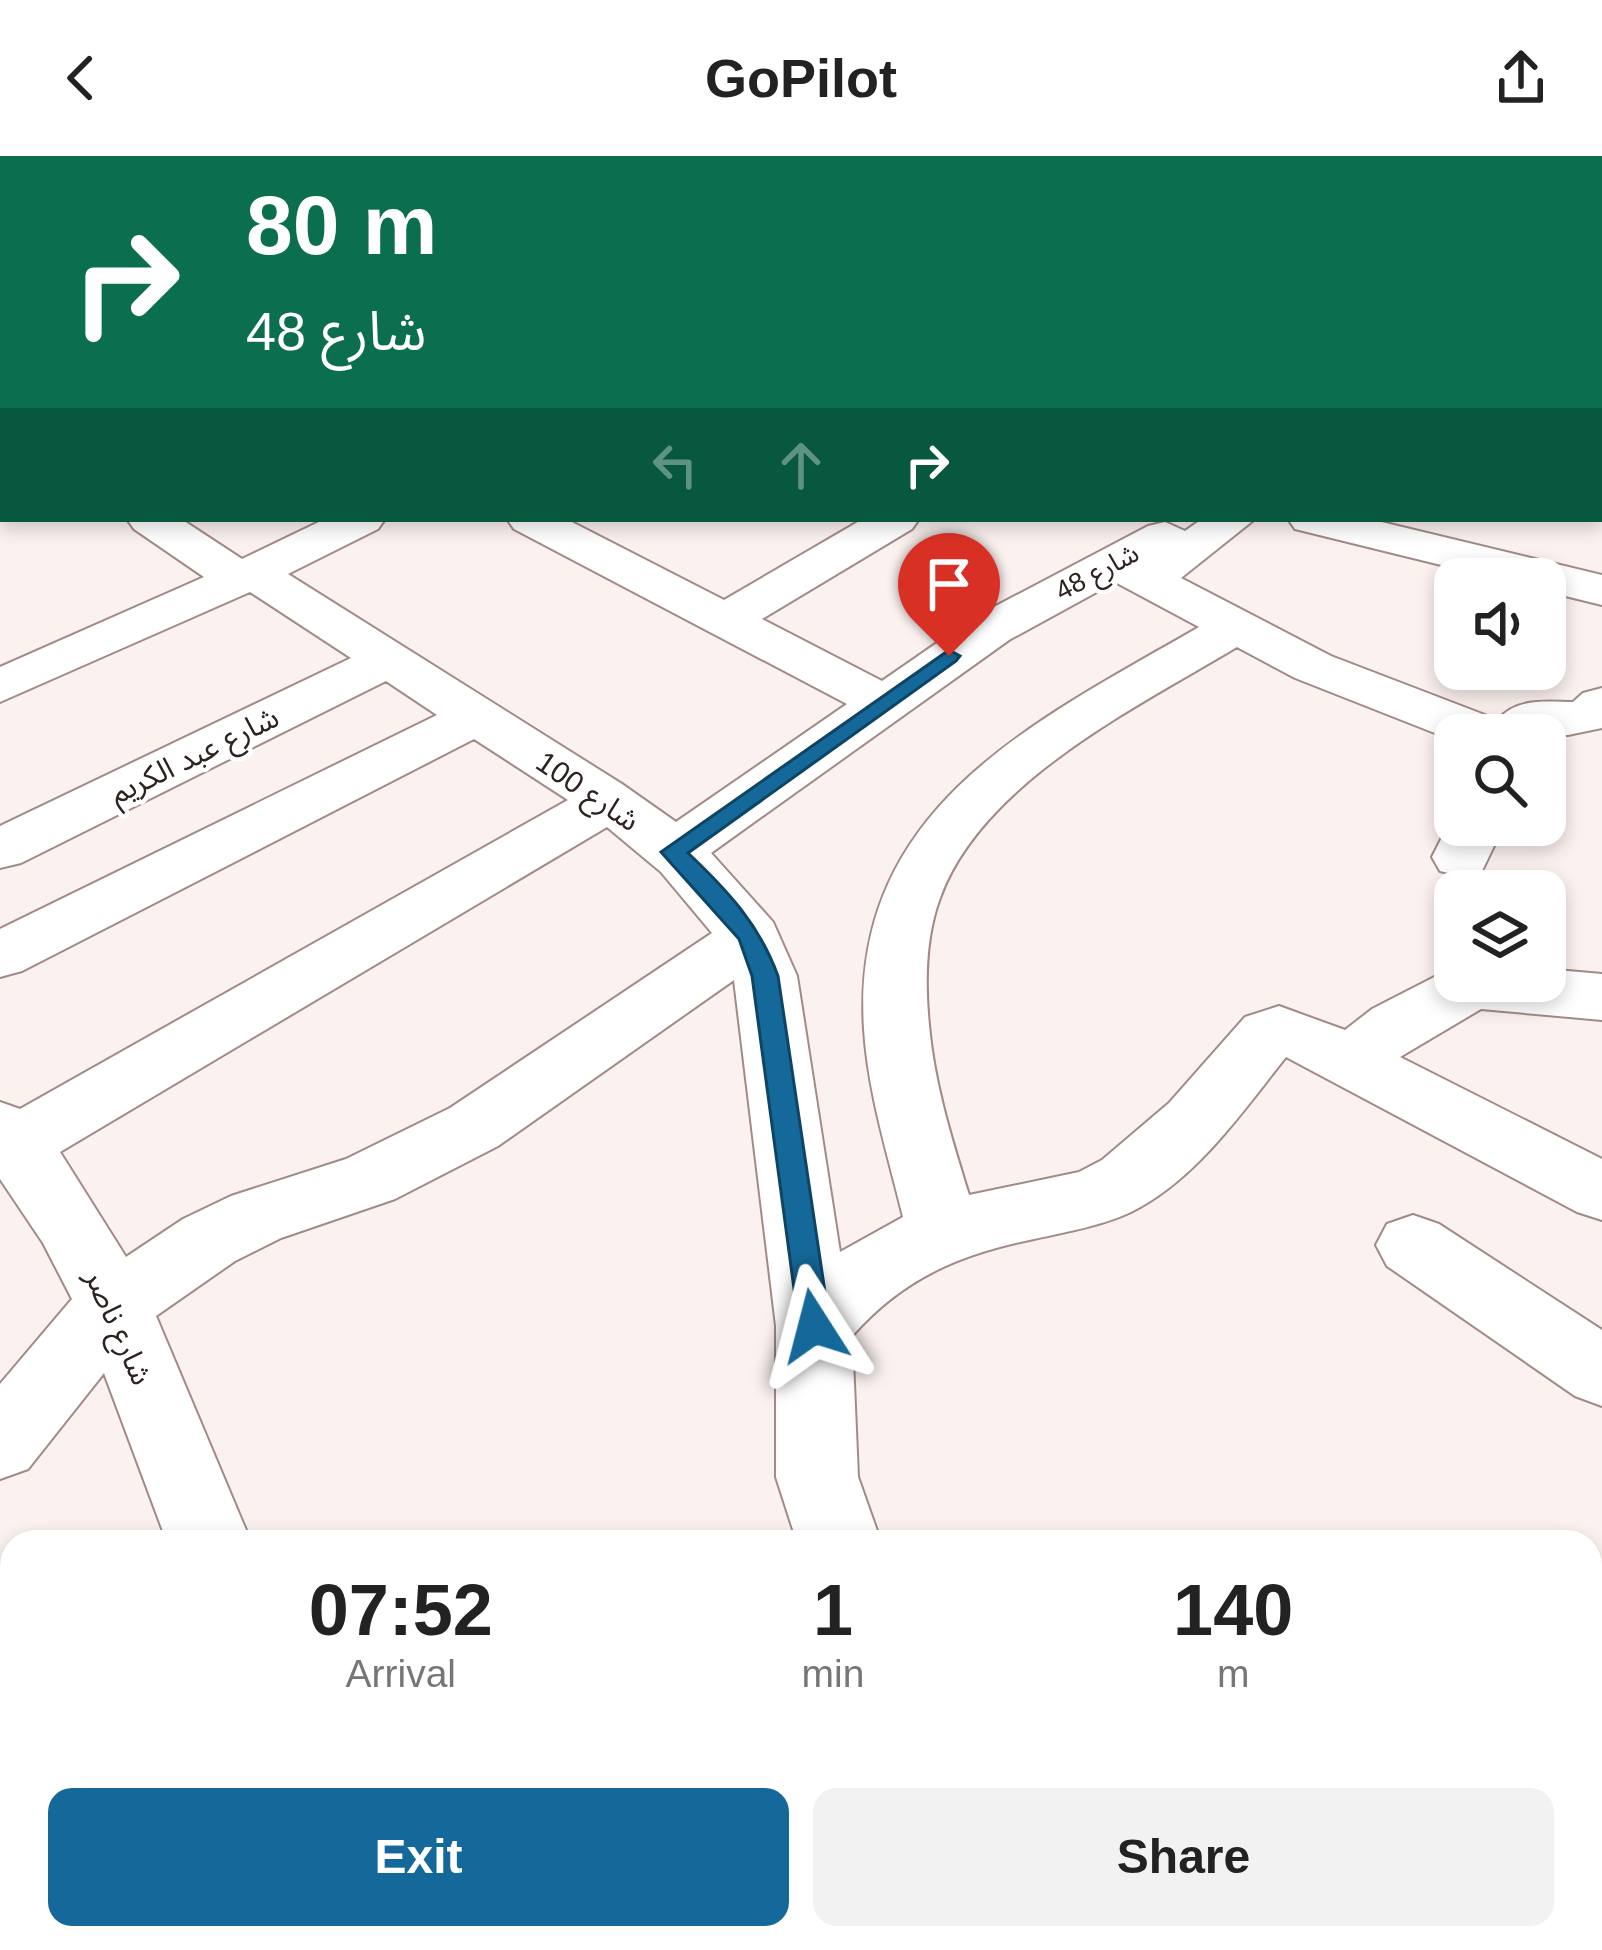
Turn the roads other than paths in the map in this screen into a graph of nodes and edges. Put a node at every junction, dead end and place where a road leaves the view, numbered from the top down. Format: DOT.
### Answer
graph roads {
  1 [pos="155,522"];
  2 [pos="356,522"];
  3 [pos="891,522"];
  4 [pos="1224,522"];
  5 [pos="1333,522"];
  6 [pos="564,525"];
  7 [pos="1152,549"];
  8 [pos="1582,556"];
  9 [pos="247,576"];
  10 [pos="724,620"];
  11 [pos="1233,628"];
  12 [pos="389,660"];
  13 [pos="0,686"];
  14 [pos="885,703"];
  15 [pos="1602,704"];
  16 [pos="1434,714"];
  17 [pos="476,716"];
  18 [pos="1566,720"];
  19 [pos="608,802"];
  20 [pos="0,849"];
  21 [pos="673,852"];
  22 [pos="751,937"];
  23 [pos="0,955"];
  24 [pos="1602,997"];
  25 [pos="1350,1060"];
  26 [pos="7,1137"];
  27 [pos="1602,1192"];
  28 [pos="943,1232"];
  29 [pos="1413,1245"];
  30 [pos="113,1305"];
  31 [pos="814,1326"];
  32 [pos="1602,1372"];
  33 [pos="0,1443"];
  34 [pos="204,1530"];
  35 [pos="835,1530"];
  1 -- 9 [label="street, شارع 100"];
  2 -- 9 [label="street"];
  3 -- 10 [label="street"];
  4 -- 7 [label="street, شارع 48"];
  5 -- 8 [label="street"];
  6 -- 10 [label="street"];
  7 -- 11 [label="street"];
  7 -- 14 [label="street, شارع 48"];
  9 -- 12 [label="street, شارع 100"];
  9 -- 13 [label="street"];
  10 -- 14 [label="street"];
  11 -- 16 [label="street"];
  11 -- 28 [label="street"];
  12 -- 17 [label="street, شارع 100"];
  12 -- 20 [label="street, شارع عبد الكريم"];
  14 -- 21 [label="street, شارع 48"];
  15 -- 18 [label="street"];
  17 -- 19 [label="street, شارع 100"];
  17 -- 23 [label="street"];
  19 -- 21 [label="street, شارع 100"];
  19 -- 26 [label="street"];
  21 -- 22 [label="street, شارع 100"];
  22 -- 30 [label="street"];
  22 -- 31 [label="street, شارع 100"];
  24 -- 25 [label="street"];
  25 -- 27 [label="street"];
  25 -- 28 [label="street"];
  26 -- 30 [label="street, شارع ناصر"];
  28 -- 31 [label="street"];
  29 -- 32 [label="street"];
  30 -- 33 [label="street"];
  30 -- 34 [label="street, شارع ناصر"];
  31 -- 35 [label="street, شارع 100"];
}
